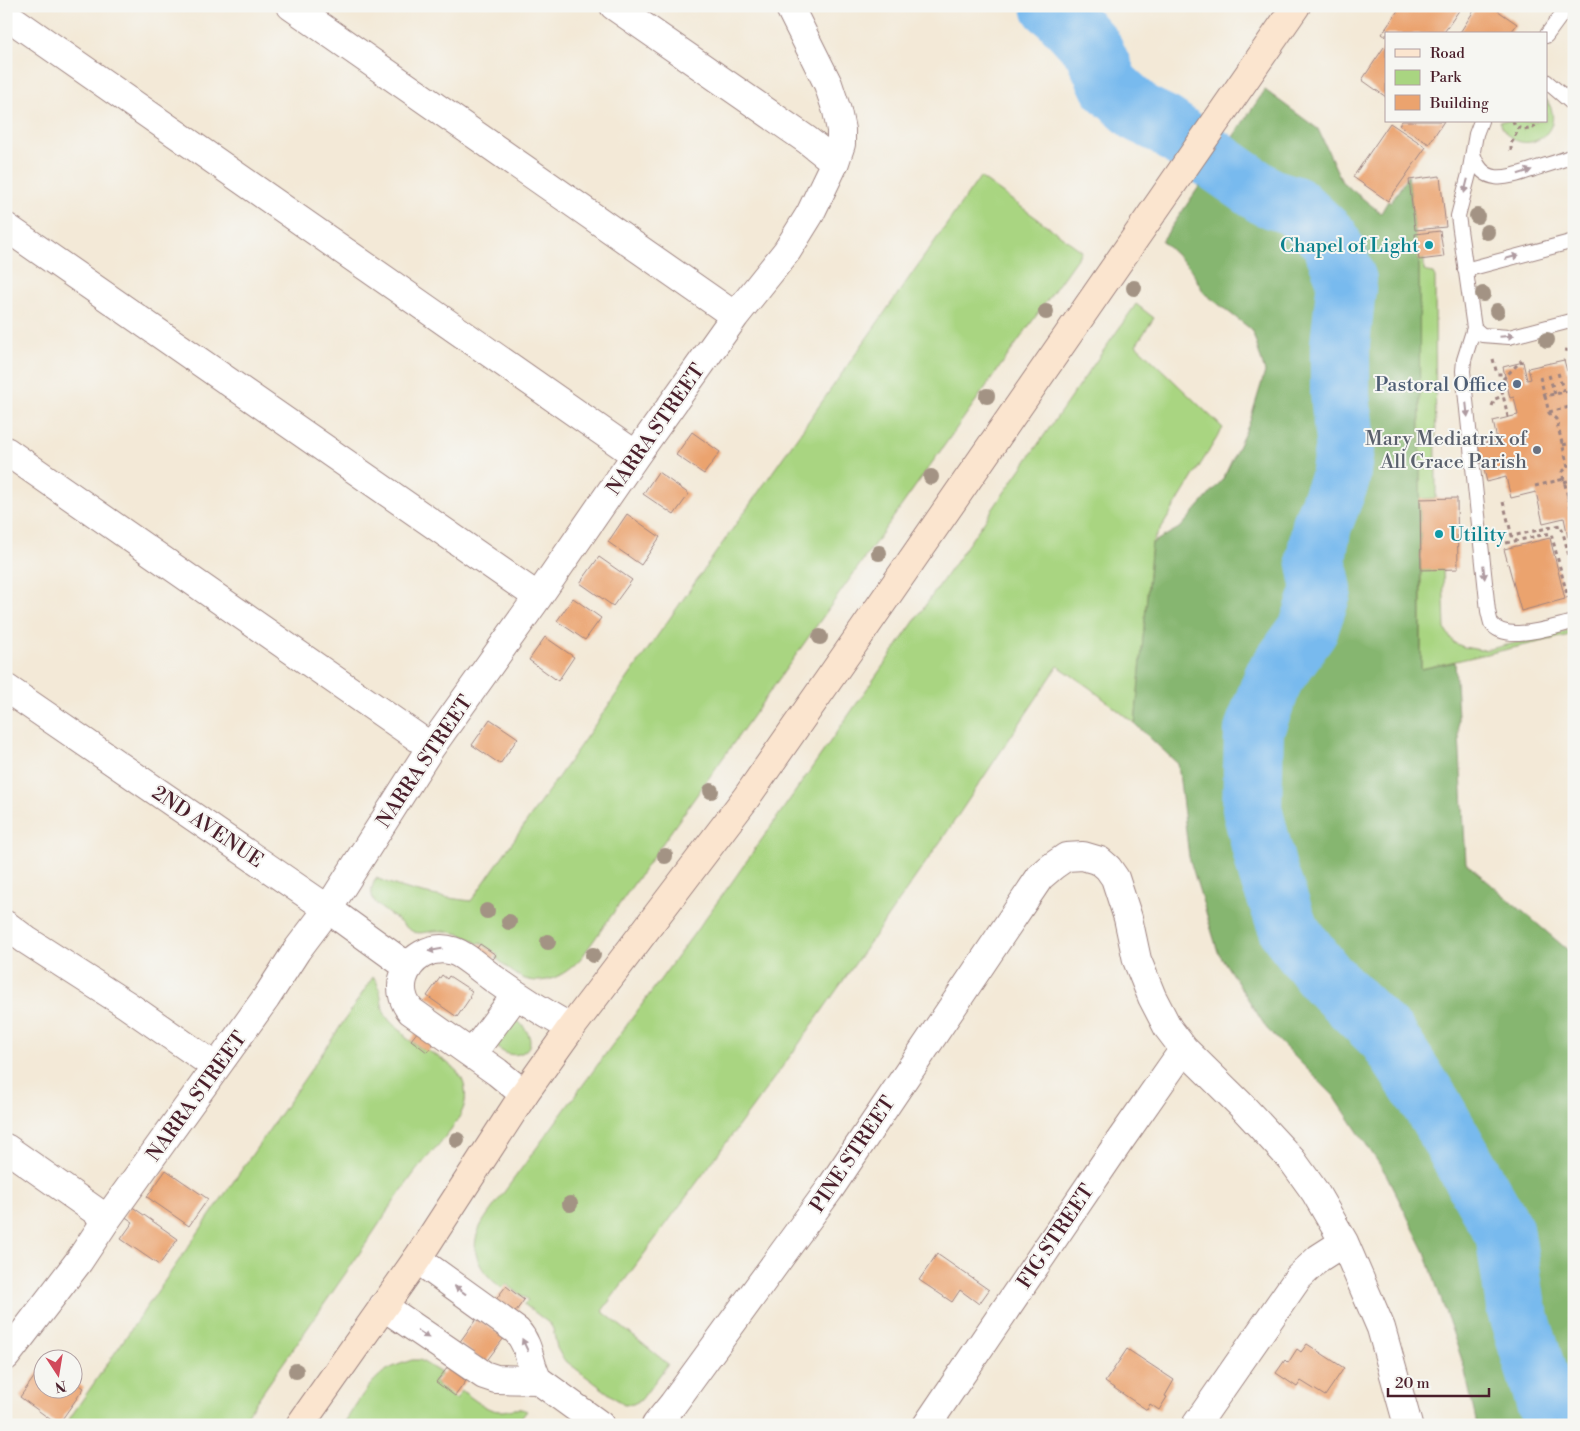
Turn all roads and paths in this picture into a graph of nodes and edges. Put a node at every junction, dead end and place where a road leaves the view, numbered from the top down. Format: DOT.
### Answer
graph roads {
  1 [pos="291,6"];
  2 [pos="614,6"];
  3 [pos="789,6"];
  4 [pos="1296,6"];
  5 [pos="1568,6"];
  6 [pos="6,15"];
  7 [pos="1548,33"];
  8 [pos="1548,83"];
  9 [pos="1574,106"];
  10 [pos="1481,122"];
  11 [pos="1513,122"];
  12 [pos="1538,122"];
  13 [pos="1519,128"];
  14 [pos="1513,139"];
  15 [pos="1473,153"];
  16 [pos="1574,156"];
  17 [pos="835,162"];
  18 [pos="6,227"];
  19 [pos="1574,242"];
  20 [pos="1465,270"];
  21 [pos="735,316"];
  22 [pos="1574,320"];
  23 [pos="1474,328"];
  24 [pos="1574,351"];
  25 [pos="1557,352"];
  26 [pos="1530,358"];
  27 [pos="1558,372"];
  28 [pos="1549,375"];
  29 [pos="1540,377"];
  30 [pos="1574,390"];
  31 [pos="1564,392"];
  32 [pos="1555,394"];
  33 [pos="1503,396"];
  34 [pos="1545,396"];
  35 [pos="1574,406"];
  36 [pos="1492,408"];
  37 [pos="1549,412"];
  38 [pos="1508,417"];
  39 [pos="1574,442"];
  40 [pos="1562,444"];
  41 [pos="6,451"];
  42 [pos="636,455"];
  43 [pos="1564,480"];
  44 [pos="1574,480"];
  45 [pos="1535,486"];
  46 [pos="1574,496"];
  47 [pos="1568,498"];
  48 [pos="1503,499"];
  49 [pos="1573,516"];
  50 [pos="1482,548"];
  51 [pos="1573,569"];
  52 [pos="1574,575"];
  53 [pos="1568,594"];
  54 [pos="538,597"];
  55 [pos="1574,622"];
  56 [pos="6,688"];
  57 [pos="432,747"];
  58 [pos="328,909"];
  59 [pos="6,925"];
  60 [pos="408,967"];
  61 [pos="516,995"];
  62 [pos="571,1028"];
  63 [pos="1184,1049"];
  64 [pos="472,1054"];
  65 [pos="216,1067"];
  66 [pos="524,1094"];
  67 [pos="6,1148"];
  68 [pos="107,1220"];
  69 [pos="1344,1242"];
  70 [pos="417,1259"];
  71 [pos="383,1306"];
  72 [pos="6,1356"];
  73 [pos="538,1380"];
  74 [pos="300,1425"];
  75 [pos="600,1425"];
  76 [pos="656,1425"];
  77 [pos="927,1425"];
  78 [pos="1196,1425"];
  79 [pos="1408,1425"];
  1 -- 21 [label="street"];
  2 -- 17 [label="street"];
  3 -- 17 [label="street, NARRA STREET"];
  4 -- 62 [label="street"];
  5 -- 7 [label="lane"];
  6 -- 42 [label="street"];
  8 -- 9 [label="lane"];
  10 -- 15 [label="lane"];
  11 -- 13 [label="path"];
  12 -- 13 [label="path"];
  13 -- 14 [label="path"];
  15 -- 16 [label="lane, one-way"];
  15 -- 20 [label="lane, one-way"];
  17 -- 21 [label="street, NARRA STREET"];
  18 -- 54 [label="street"];
  20 -- 19 [label="lane, one-way"];
  20 -- 23 [label="lane"];
  21 -- 42 [label="street, NARRA STREET"];
  23 -- 22 [label="lane, one-way"];
  23 -- 50 [label="lane, one-way"];
  24 -- 25 [label="path"];
  26 -- 33 [label="path"];
  27 -- 31 [label="path"];
  28 -- 32 [label="path"];
  29 -- 34 [label="path"];
  30 -- 31 [label="path"];
  31 -- 32 [label="path"];
  32 -- 34 [label="path"];
  33 -- 36 [label="path"];
  33 -- 38 [label="path"];
  34 -- 37 [label="path"];
  35 -- 37 [label="path"];
  37 -- 40 [label="path"];
  39 -- 40 [label="path"];
  40 -- 43 [label="path"];
  41 -- 57 [label="street"];
  42 -- 54 [label="street, NARRA STREET"];
  43 -- 44 [label="path"];
  43 -- 45 [label="path"];
  43 -- 47 [label="path"];
  46 -- 47 [label="path"];
  47 -- 49 [label="path"];
  48 -- 51 [label="path"];
  50 -- 53 [label="path"];
  50 -- 55 [label="lane, one-way"];
  51 -- 52 [label="path"];
  54 -- 57 [label="street, NARRA STREET"];
  56 -- 58 [label="street, 2ND AVENUE"];
  57 -- 58 [label="street, NARRA STREET"];
  58 -- 60 [label="street, 2ND AVENUE"];
  58 -- 65 [label="street, NARRA STREET"];
  59 -- 65 [label="street"];
  61 -- 60 [label="street, one-way"];
  60 -- 64 [label="street"];
  61 -- 62 [label="street"];
  61 -- 64 [label="street"];
  62 -- 66 [label="street"];
  63 -- 69 [label="street, PINE STREET"];
  63 -- 76 [label="street, PINE STREET"];
  63 -- 77 [label="street, FIG STREET"];
  64 -- 66 [label="street"];
  65 -- 68 [label="street, NARRA STREET"];
  66 -- 70 [label="street"];
  67 -- 68 [label="street"];
  68 -- 72 [label="street, NARRA STREET"];
  69 -- 78 [label="street"];
  69 -- 79 [label="street, PINE STREET"];
  70 -- 71 [label="street"];
  73 -- 70 [label="street, one-way"];
  71 -- 73 [label="street, one-way"];
  71 -- 74 [label="street"];
  73 -- 75 [label="street"];
}
